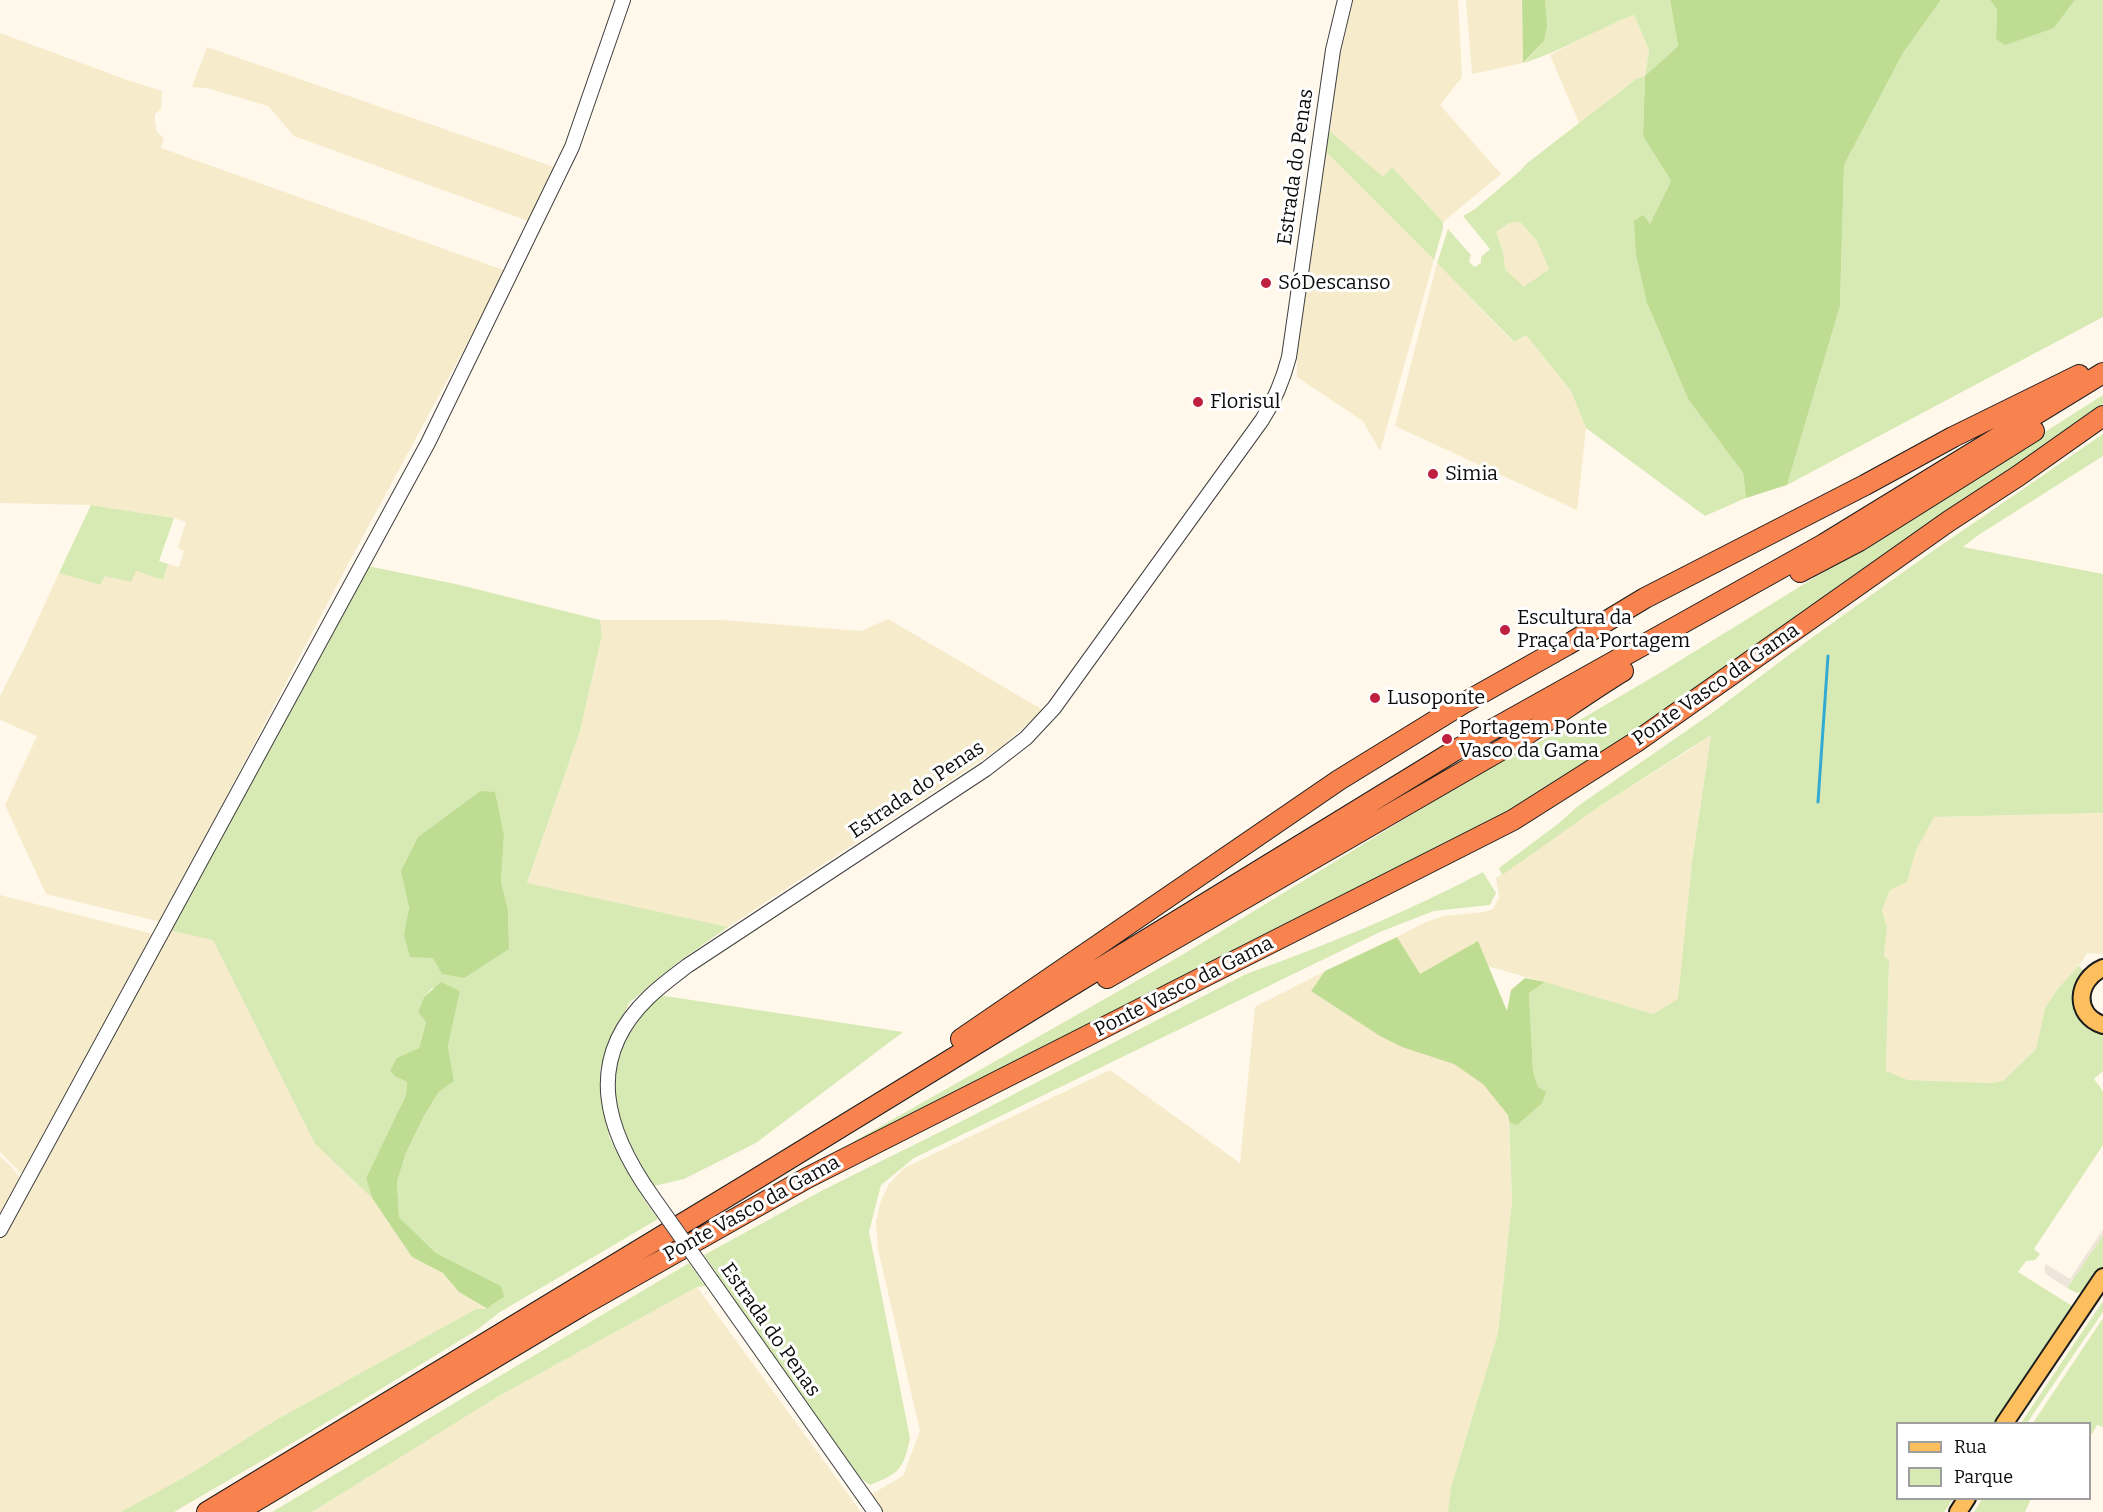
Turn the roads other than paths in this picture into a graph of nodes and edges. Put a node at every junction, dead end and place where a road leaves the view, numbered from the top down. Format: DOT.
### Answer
graph roads {
  1 [pos="623,0"];
  2 [pos="1345,0"];
  3 [pos="2103,363"];
  4 [pos="2103,373"];
  5 [pos="2103,382"];
  6 [pos="2103,416"];
  7 [pos="2103,968"];
  8 [pos="2103,1025"];
  9 [pos="748,1184"];
  10 [pos="0,1230"];
  11 [pos="2103,1277"];
  12 [pos="2103,1294"];
  13 [pos="2005,1422"];
  14 [pos="2019,1422"];
  15 [pos="207,1512"];
  16 [pos="237,1512"];
  17 [pos="874,1512"];
  1 -- 10 [label="street"];
  2 -- 17 [label="street, Estrada do Penas, bridge"];
  3 -- 9 [label="highway, Ponte Vasco da Gama"];
  4 -- 9 [label="highway, Ponte Vasco da Gama"];
  5 -- 9 [label="highway, Ponte Vasco da Gama"];
  6 -- 16 [label="highway, Ponte Vasco da Gama"];
  7 -- 8 [label="main road"];
  9 -- 15 [label="highway, Ponte Vasco da Gama"];
  11 -- 13 [label="main road"];
  12 -- 14 [label="main road"];
}
